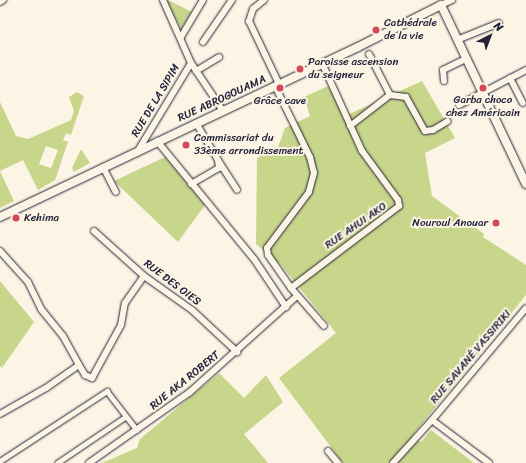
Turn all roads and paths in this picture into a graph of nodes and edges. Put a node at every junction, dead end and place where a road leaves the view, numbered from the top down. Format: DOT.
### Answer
graph roads {
  1 [pos="3,0"];
  2 [pos="163,0"];
  3 [pos="203,0"];
  4 [pos="232,0"];
  5 [pos="452,0"];
  6 [pos="260,1"];
  7 [pos="0,2"];
  8 [pos="441,5"];
  9 [pos="499,23"];
  10 [pos="181,37"];
  11 [pos="458,40"];
  12 [pos="203,42"];
  13 [pos="369,54"];
  14 [pos="219,57"];
  15 [pos="466,59"];
  16 [pos="191,63"];
  17 [pos="322,65"];
  18 [pos="526,70"];
  19 [pos="196,71"];
  20 [pos="510,78"];
  21 [pos="444,81"];
  22 [pos="277,85"];
  23 [pos="482,94"];
  24 [pos="390,96"];
  25 [pos="523,103"];
  26 [pos="459,105"];
  27 [pos="223,111"];
  28 [pos="448,121"];
  29 [pos="196,123"];
  30 [pos="350,126"];
  31 [pos="157,141"];
  32 [pos="139,149"];
  33 [pos="218,160"];
  34 [pos="103,167"];
  35 [pos="191,184"];
  36 [pos="526,184"];
  37 [pos="237,190"];
  38 [pos="116,192"];
  39 [pos="0,217"];
  40 [pos="94,231"];
  41 [pos="0,251"];
  42 [pos="144,276"];
  43 [pos="291,288"];
  44 [pos="297,296"];
  45 [pos="286,307"];
  46 [pos="526,308"];
  47 [pos="324,326"];
  48 [pos="236,352"];
  49 [pos="79,365"];
  50 [pos="0,414"];
  51 [pos="125,417"];
  52 [pos="432,420"];
  53 [pos="137,430"];
  54 [pos="328,451"];
  55 [pos="2,461"];
  56 [pos="57,463"];
  57 [pos="89,463"];
  58 [pos="338,463"];
  59 [pos="393,463"];
  60 [pos="489,463"];
  1 -- 7 [label="street"];
  2 -- 10 [label="street"];
  3 -- 10 [label="street"];
  4 -- 12 [label="street"];
  5 -- 8 [label="street, RUE ABROGOUAMA"];
  6 -- 22 [label="street"];
  8 -- 11 [label="street"];
  8 -- 17 [label="street, RUE ABROGOUAMA"];
  9 -- 11 [label="street"];
  10 -- 16 [label="street"];
  11 -- 15 [label="street"];
  13 -- 24 [label="street"];
  14 -- 19 [label="street"];
  15 -- 21 [label="street"];
  15 -- 23 [label="street"];
  16 -- 19 [label="street"];
  16 -- 32 [label="street, RUE DE LA SIPIM"];
  17 -- 22 [label="street, RUE ABROGOUAMA"];
  17 -- 30 [label="street, RUE AHUI AKO"];
  18 -- 20 [label="street"];
  19 -- 27 [label="street"];
  20 -- 23 [label="street"];
  20 -- 25 [label="street"];
  22 -- 27 [label="street, RUE ABROGOUAMA"];
  22 -- 43 [label="street"];
  23 -- 26 [label="street"];
  23 -- 36 [label="street"];
  24 -- 28 [label="street"];
  24 -- 30 [label="street"];
  27 -- 29 [label="street, RUE ABROGOUAMA"];
  29 -- 31 [label="street, RUE ABROGOUAMA"];
  29 -- 33 [label="street"];
  30 -- 43 [label="street, RUE AHUI AKO"];
  31 -- 32 [label="street, RUE ABROGOUAMA"];
  31 -- 35 [label="street"];
  32 -- 34 [label="street, RUE ABROGOUAMA"];
  33 -- 35 [label="street"];
  33 -- 37 [label="street"];
  34 -- 38 [label="street"];
  34 -- 39 [label="street, RUE ABROGOUAMA"];
  35 -- 45 [label="street"];
  40 -- 42 [label="street, RUE DES OIES"];
  41 -- 49 [label="street"];
  42 -- 48 [label="street, RUE DES OIES"];
  42 -- 49 [label="street"];
  43 -- 44 [label="street"];
  44 -- 45 [label="street, RUE AKA ROBERT"];
  44 -- 47 [label="street"];
  45 -- 48 [label="street, RUE AKA ROBERT"];
  46 -- 52 [label="street, RUE SAVANÉ VASSIRIKI"];
  48 -- 53 [label="street, RUE AKA ROBERT"];
  49 -- 50 [label="street"];
  51 -- 53 [label="street"];
  51 -- 55 [label="street"];
  51 -- 56 [label="street"];
  52 -- 59 [label="street"];
  52 -- 60 [label="street, RUE SAVANÉ VASSIRIKI"];
  53 -- 57 [label="street, RUE AKA ROBERT"];
  54 -- 58 [label="street"];
}
